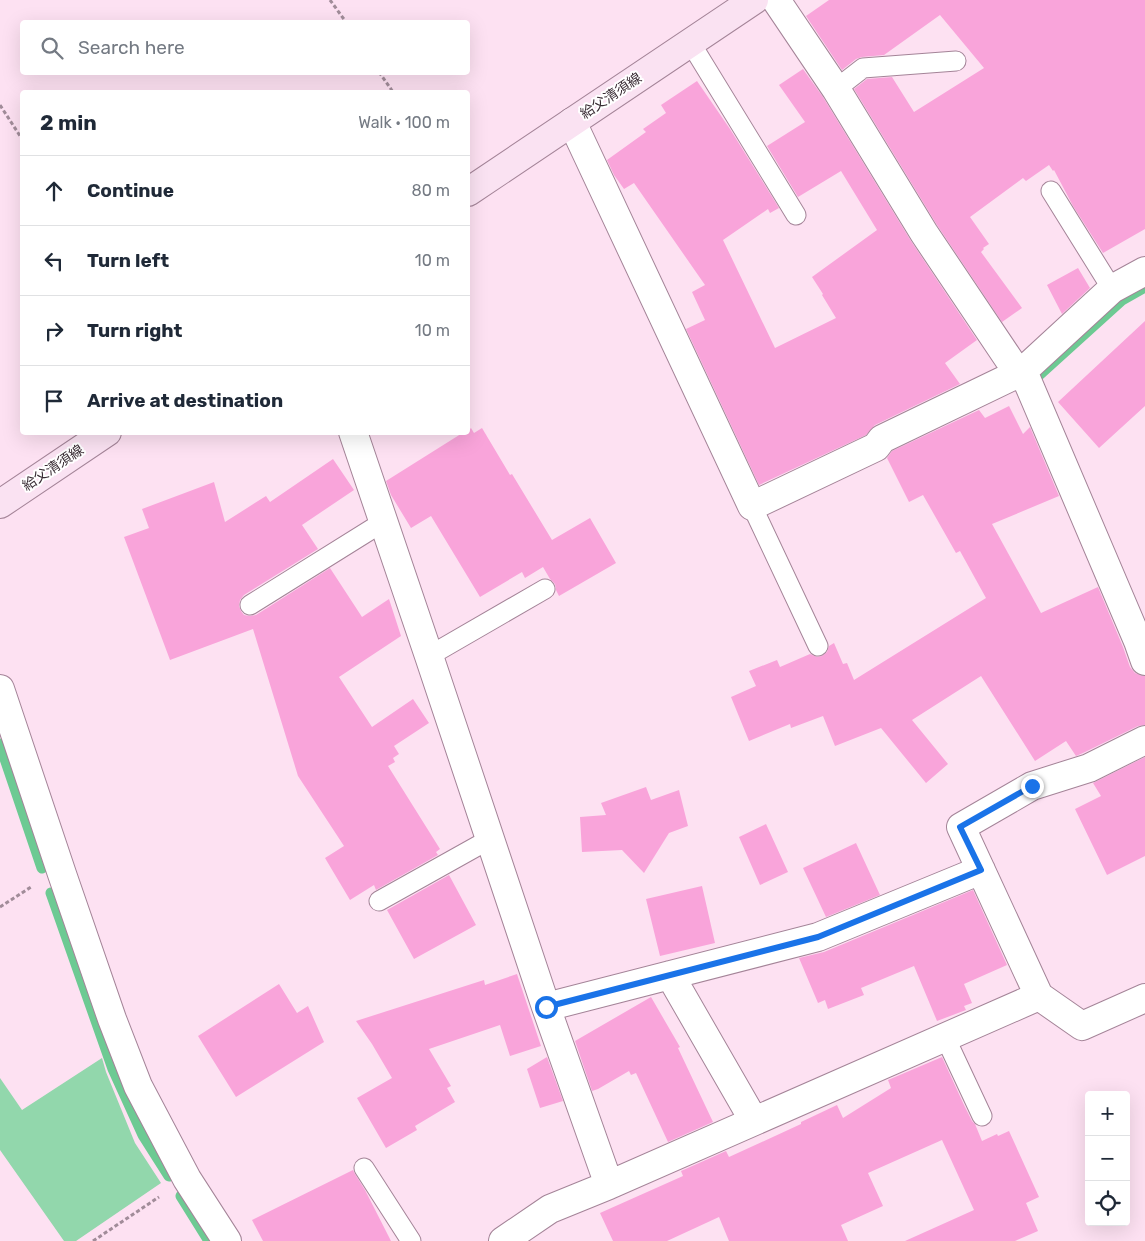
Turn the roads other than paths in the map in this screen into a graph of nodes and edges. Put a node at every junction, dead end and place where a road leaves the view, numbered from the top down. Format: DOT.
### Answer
graph roads {
  1 [pos="776,0"];
  2 [pos="737,5"];
  3 [pos="690,42"];
  4 [pos="956,60"];
  5 [pos="836,89"];
  6 [pos="572,122"];
  7 [pos="470,191"];
  8 [pos="1051,191"];
  9 [pos="796,215"];
  10 [pos="1145,271"];
  11 [pos="1112,290"];
  12 [pos="1021,372"];
  13 [pos="103,435"];
  14 [pos="354,435"];
  15 [pos="0,504"];
  16 [pos="752,506"];
  17 [pos="384,522"];
  18 [pos="545,589"];
  19 [pos="250,605"];
  20 [pos="818,646"];
  21 [pos="429,656"];
  22 [pos="1145,661"];
  23 [pos="0,689"];
  24 [pos="1145,740"];
  25 [pos="490,839"];
  26 [pos="981,870"];
  27 [pos="379,902"];
  28 [pos="670,975"];
  29 [pos="1039,996"];
  30 [pos="1145,998"];
  31 [pos="546,1007"];
  32 [pos="945,1037"];
  33 [pos="982,1116"];
  34 [pos="754,1121"];
  35 [pos="364,1168"];
  36 [pos="609,1185"];
  37 [pos="226,1241"];
  38 [pos="411,1241"];
  39 [pos="503,1241"];
  1 -- 5 [label="street"];
  2 -- 3 [label="main road, 給父清須線"];
  3 -- 6 [label="main road, 給父清須線"];
  3 -- 9 [label="lane"];
  4 -- 5 [label="lane"];
  5 -- 12 [label="street"];
  6 -- 7 [label="main road, 給父清須線"];
  6 -- 16 [label="street"];
  8 -- 11 [label="lane"];
  10 -- 11 [label="street"];
  11 -- 12 [label="street"];
  12 -- 16 [label="street"];
  12 -- 22 [label="street"];
  13 -- 15 [label="main road, 給父清須線"];
  14 -- 17 [label="street"];
  16 -- 20 [label="lane"];
  17 -- 19 [label="lane"];
  17 -- 21 [label="street"];
  18 -- 21 [label="lane"];
  21 -- 25 [label="street"];
  23 -- 37 [label="street"];
  24 -- 26 [label="street"];
  25 -- 27 [label="lane"];
  25 -- 31 [label="street"];
  26 -- 28 [label="street"];
  26 -- 29 [label="street"];
  28 -- 31 [label="street"];
  28 -- 34 [label="street"];
  29 -- 30 [label="street"];
  29 -- 32 [label="street"];
  31 -- 36 [label="street"];
  32 -- 33 [label="lane"];
  32 -- 34 [label="street"];
  34 -- 36 [label="street"];
  35 -- 38 [label="lane"];
  36 -- 39 [label="street"];
}
